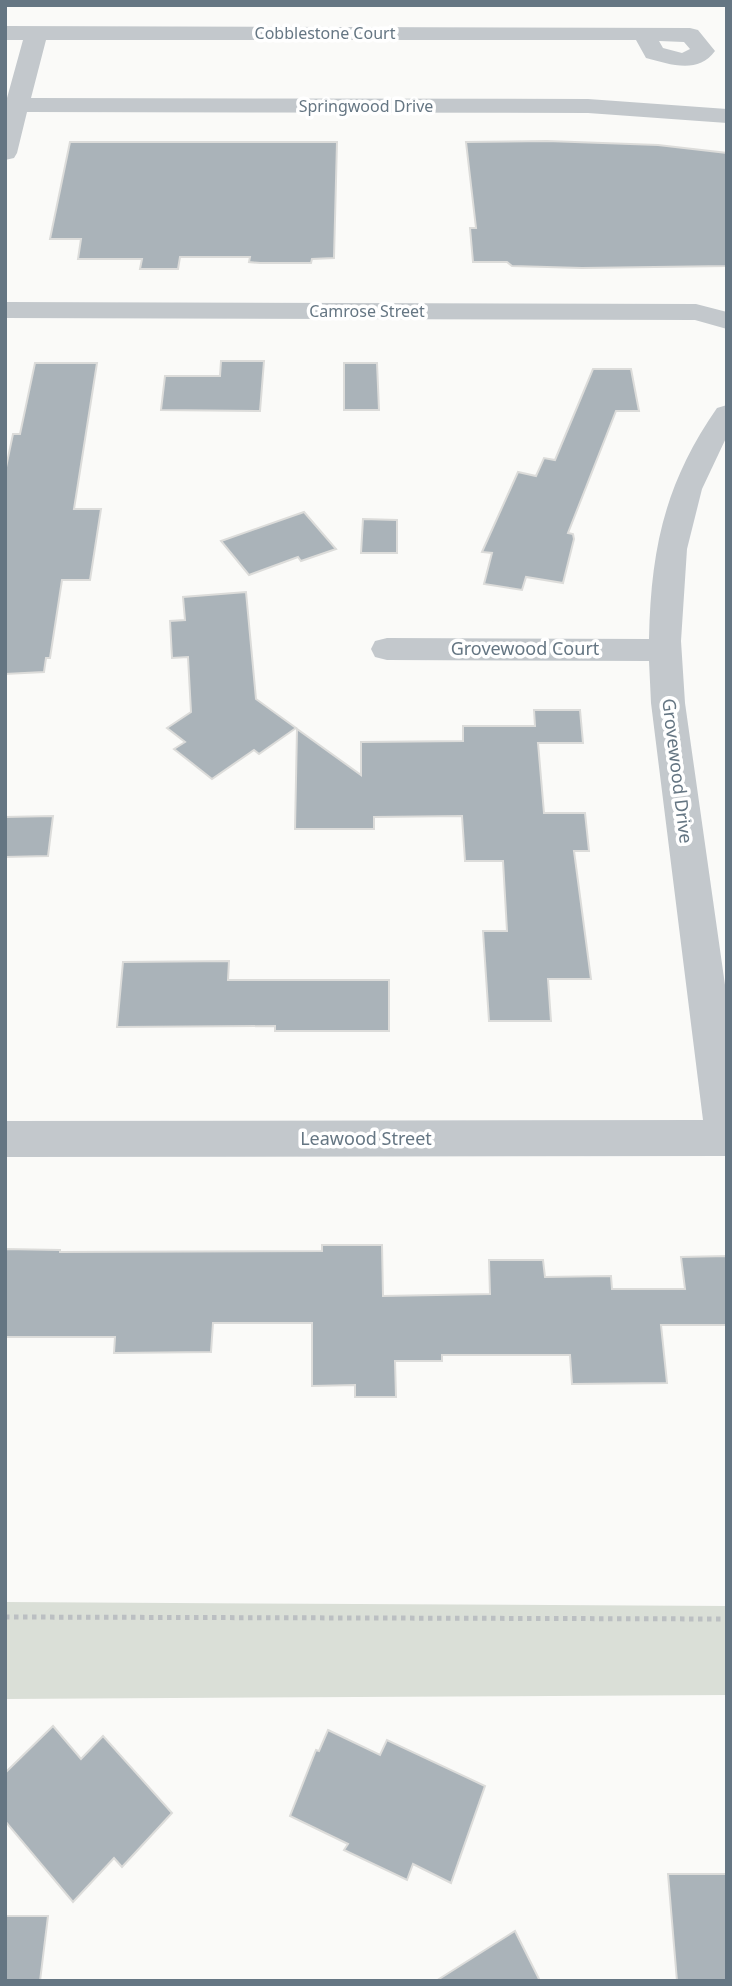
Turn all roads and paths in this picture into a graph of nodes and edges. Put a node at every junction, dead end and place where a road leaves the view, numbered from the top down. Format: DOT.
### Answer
graph roads {
  1 [pos="5,33"];
  2 [pos="36,33"];
  3 [pos="644,34"];
  4 [pos="11,105"];
  5 [pos="727,116"];
  6 [pos="5,153"];
  7 [pos="5,310"];
  8 [pos="727,321"];
  9 [pos="727,414"];
  10 [pos="387,649"];
  11 [pos="663,650"];
  12 [pos="726,1138"];
  13 [pos="5,1139"];
  14 [pos="5,1617"];
  15 [pos="727,1619"];
  1 -- 2 [label="street, Cobblestone Court"];
  2 -- 3 [label="street, Cobblestone Court"];
  2 -- 4 [label="street"];
  4 -- 5 [label="street, Springwood Drive"];
  4 -- 6 [label="street"];
  7 -- 8 [label="street, Camrose Street"];
  9 -- 11 [label="street, Grovewood Drive"];
  10 -- 11 [label="street, Grovewood Court"];
  11 -- 12 [label="street, Grovewood Drive"];
  12 -- 13 [label="street, Leawood Street"];
  14 -- 15 [label="path"];
}
